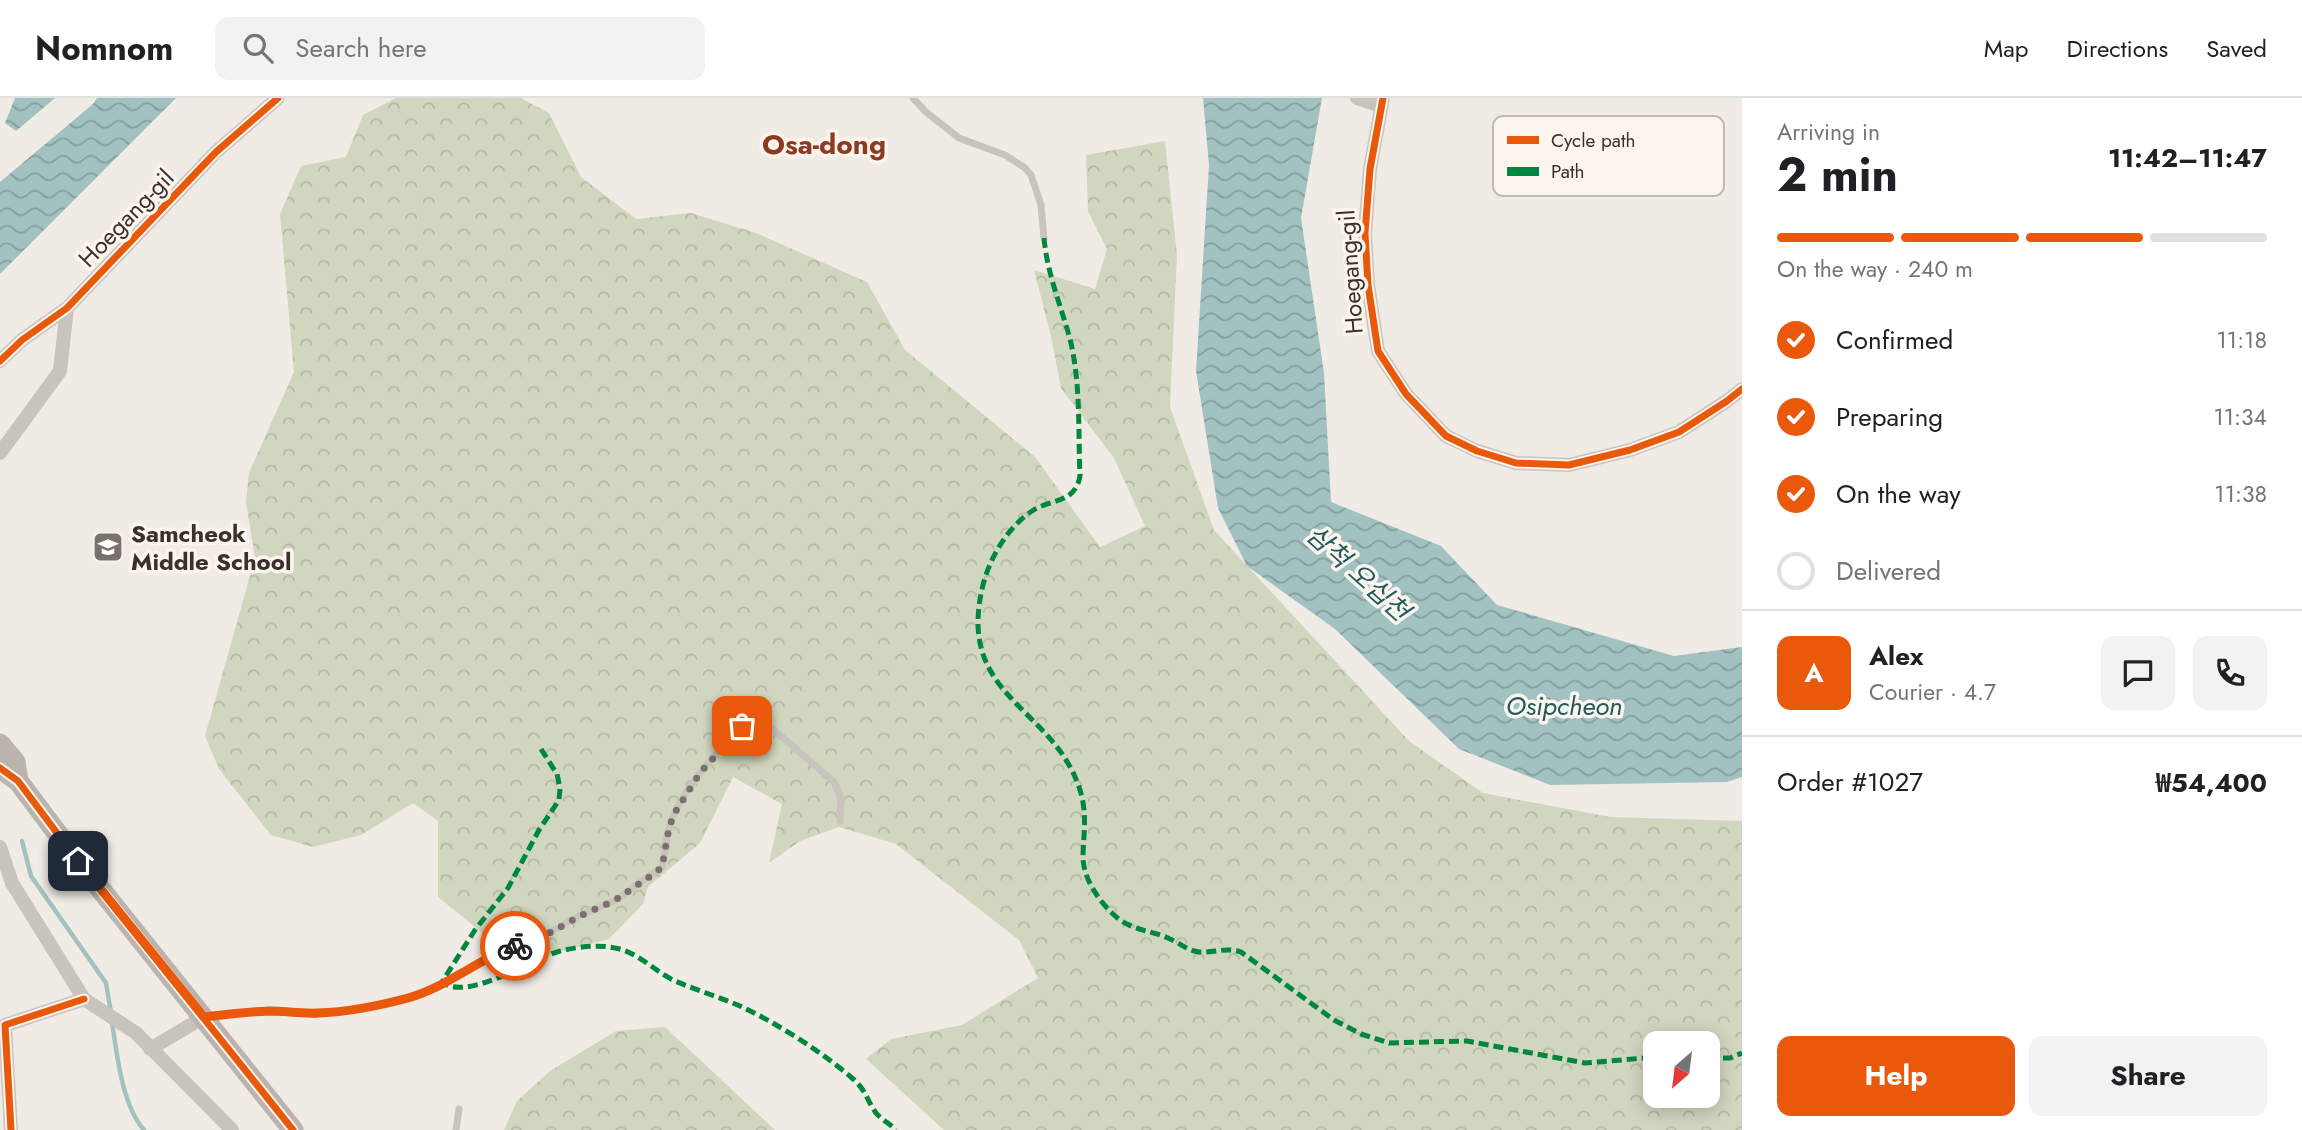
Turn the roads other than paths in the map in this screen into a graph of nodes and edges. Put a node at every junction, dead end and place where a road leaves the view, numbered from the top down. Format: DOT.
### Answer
graph roads {
  1 [pos="278,98"];
  2 [pos="914,98"];
  3 [pos="1357,98"];
  4 [pos="1382,102"];
  5 [pos="1044,239"];
  6 [pos="67,308"];
  7 [pos="0,361"];
  8 [pos="1742,389"];
  9 [pos="0,453"];
  10 [pos="0,744"];
  11 [pos="0,768"];
  12 [pos="18,781"];
  13 [pos="840,821"];
  14 [pos="0,848"];
  15 [pos="84,999"];
  16 [pos="204,1017"];
  17 [pos="150,1049"];
  18 [pos="459,1109"];
  19 [pos="11,1130"];
  20 [pos="232,1130"];
  21 [pos="293,1130"];
  22 [pos="456,1130"];
  1 -- 6 [label="street, Hoegang-gil"];
  2 -- 5 [label="lane"];
  3 -- 4 [label="street"];
  4 -- 8 [label="street, Hoegang-gil"];
  6 -- 7 [label="street, Hoegang-gil"];
  6 -- 9 [label="street"];
  10 -- 12 [label="street"];
  11 -- 12 [label="street"];
  12 -- 16 [label="street"];
  13 -- 16 [label="lane"];
  14 -- 15 [label="street"];
  15 -- 17 [label="street"];
  15 -- 19 [label="street"];
  16 -- 17 [label="street"];
  16 -- 21 [label="street"];
  17 -- 20 [label="street"];
  18 -- 22 [label="lane"];
}
